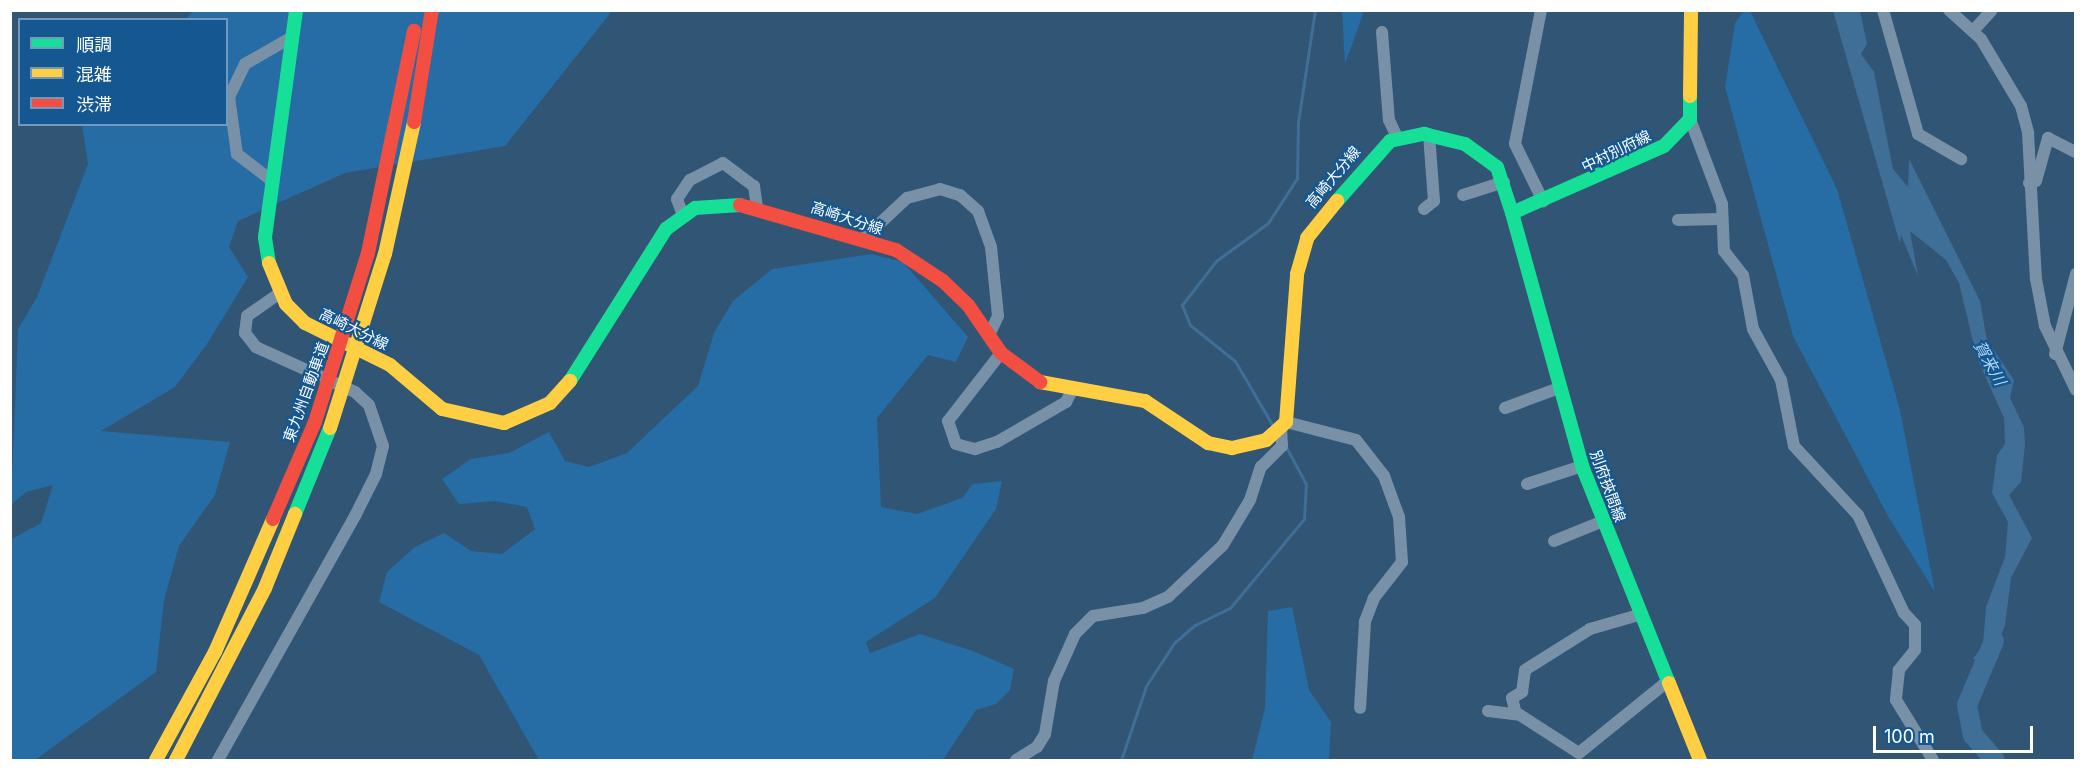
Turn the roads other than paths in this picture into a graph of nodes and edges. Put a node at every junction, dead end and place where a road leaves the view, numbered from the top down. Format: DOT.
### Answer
graph roads {
  1 [pos="296,10"];
  2 [pos="417,10"];
  3 [pos="432,10"];
  4 [pos="1541,10"];
  5 [pos="1691,10"];
  6 [pos="1883,10"];
  7 [pos="1949,10"];
  8 [pos="1992,10"];
  9 [pos="1973,31"];
  10 [pos="1382,32"];
  11 [pos="292,37"];
  12 [pos="1690,119"];
  13 [pos="1429,135"];
  14 [pos="1398,139"];
  15 [pos="2076,152"];
  16 [pos="1961,159"];
  17 [pos="271,180"];
  18 [pos="1504,182"];
  19 [pos="2029,183"];
  20 [pos="1463,195"];
  21 [pos="1543,201"];
  22 [pos="757,207"];
  23 [pos="1424,208"];
  24 [pos="1512,213"];
  25 [pos="683,214"];
  26 [pos="1719,219"];
  27 [pos="1678,220"];
  28 [pos="862,240"];
  29 [pos="2076,274"];
  30 [pos="279,294"];
  31 [pos="989,336"];
  32 [pos="1001,353"];
  33 [pos="2055,354"];
  34 [pos="1559,388"];
  35 [pos="2076,390"];
  36 [pos="1071,392"];
  37 [pos="1505,408"];
  38 [pos="1283,425"];
  39 [pos="1582,466"];
  40 [pos="1527,484"];
  41 [pos="1603,521"];
  42 [pos="1554,541"];
  43 [pos="1642,614"];
  44 [pos="1669,680"];
  45 [pos="1360,708"];
  46 [pos="1488,711"];
  47 [pos="1516,714"];
  48 [pos="156,760"];
  49 [pos="176,760"];
  50 [pos="218,760"];
  51 [pos="1016,760"];
  52 [pos="1700,760"];
  53 [pos="1933,760"];
  1 -- 11 [label="main road, 高崎大分線"];
  2 -- 48 [label="main road, 東九州自動車道, bridge"];
  3 -- 49 [label="main road, bridge"];
  4 -- 21 [label="street"];
  5 -- 12 [label="main road"];
  6 -- 16 [label="street"];
  7 -- 9 [label="street"];
  8 -- 9 [label="street"];
  9 -- 19 [label="street"];
  10 -- 14 [label="street"];
  11 -- 17 [label="main road, 高崎大分線"];
  11 -- 17 [label="street"];
  12 -- 21 [label="main road, 中村別府線"];
  12 -- 26 [label="street"];
  13 -- 14 [label="main road"];
  13 -- 18 [label="main road"];
  13 -- 23 [label="street"];
  14 -- 38 [label="main road, 高崎大分線"];
  15 -- 19 [label="street"];
  17 -- 30 [label="main road, 高崎大分線"];
  18 -- 20 [label="street"];
  18 -- 24 [label="main road"];
  19 -- 33 [label="street"];
  21 -- 24 [label="main road, 中村別府線"];
  22 -- 25 [label="main road, 高崎大分線"];
  22 -- 25 [label="street"];
  22 -- 28 [label="main road, 高崎大分線"];
  24 -- 34 [label="main road, 別府挾間線"];
  25 -- 30 [label="main road, 高崎大分線"];
  26 -- 27 [label="street"];
  26 -- 53 [label="street"];
  28 -- 31 [label="main road, 高崎大分線"];
  28 -- 31 [label="street"];
  29 -- 33 [label="street"];
  30 -- 50 [label="street"];
  31 -- 32 [label="main road, 高崎大分線"];
  32 -- 36 [label="main road, 高崎大分線"];
  32 -- 36 [label="street"];
  33 -- 35 [label="street"];
  34 -- 37 [label="street"];
  34 -- 39 [label="main road, 別府挾間線"];
  36 -- 38 [label="main road, 高崎大分線"];
  38 -- 45 [label="street"];
  38 -- 51 [label="street"];
  39 -- 40 [label="street"];
  39 -- 41 [label="main road, 別府挾間線"];
  41 -- 42 [label="street"];
  41 -- 43 [label="main road, 別府挾間線"];
  43 -- 44 [label="main road, 別府挾間線"];
  43 -- 47 [label="street"];
  44 -- 47 [label="street"];
  44 -- 52 [label="main road, 別府挾間線"];
  46 -- 47 [label="street"];
}
